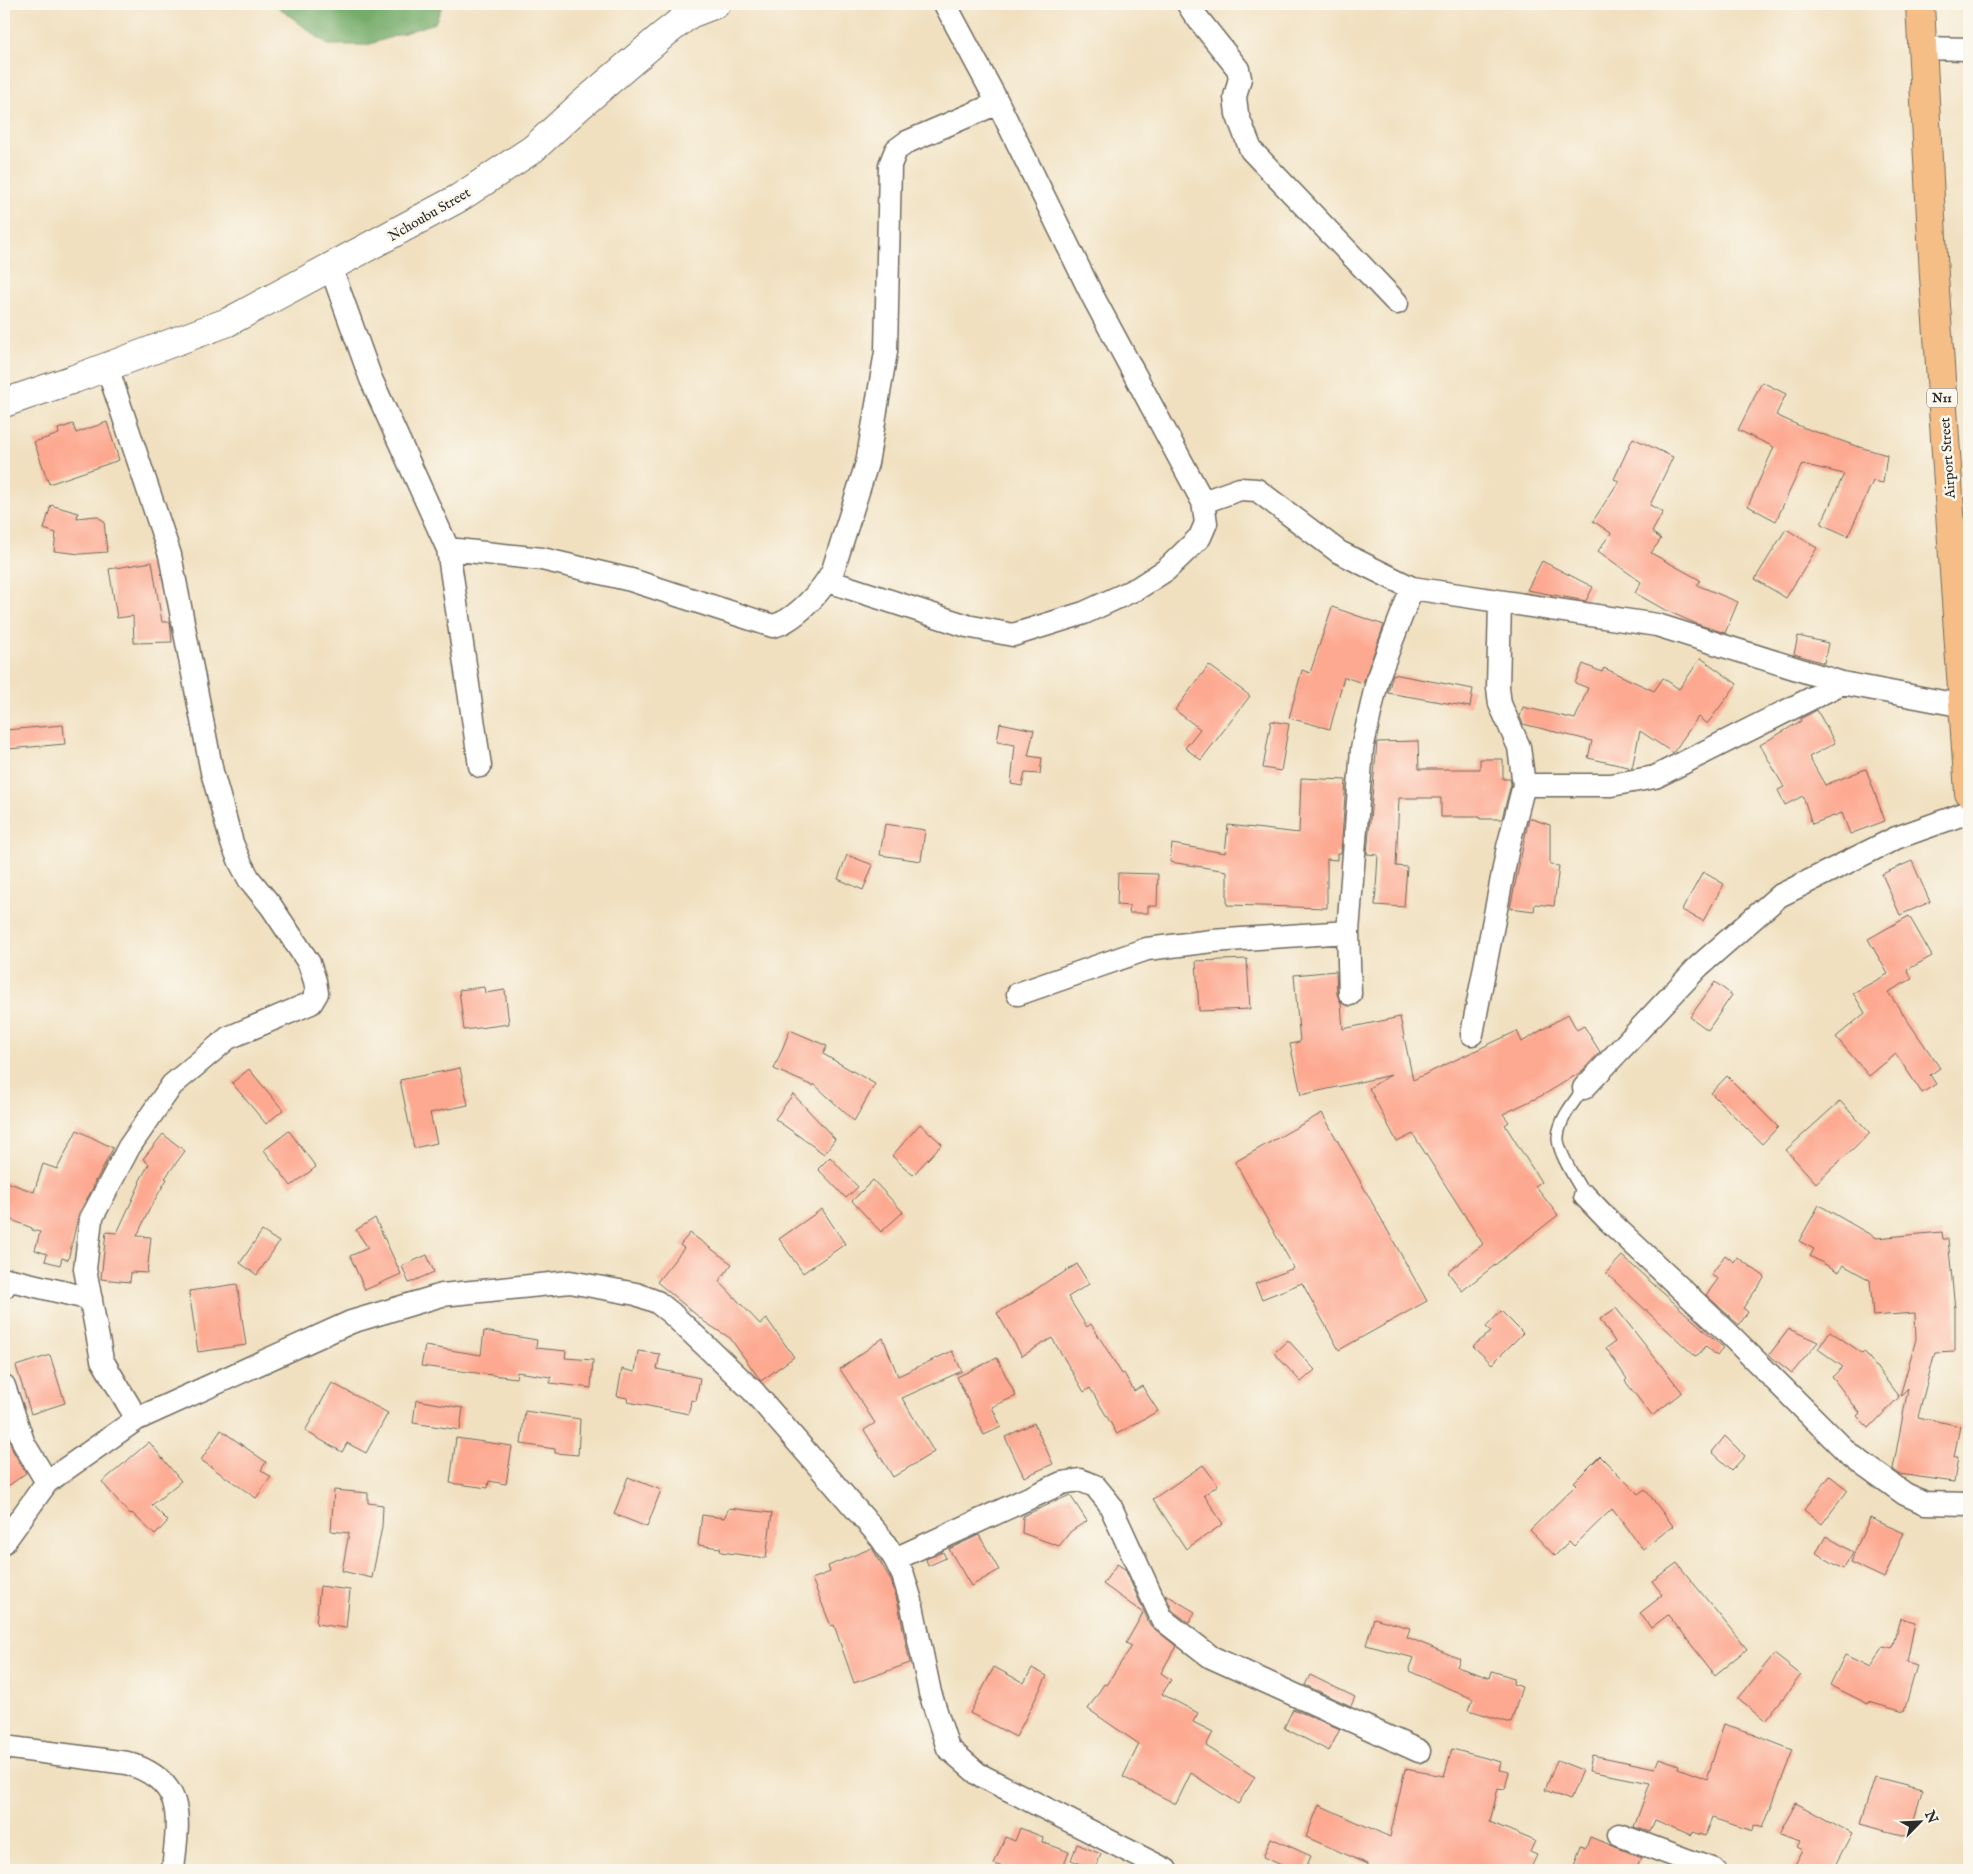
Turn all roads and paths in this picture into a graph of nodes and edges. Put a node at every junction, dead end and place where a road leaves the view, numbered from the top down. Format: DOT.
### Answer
graph roads {
  1 [pos="716,4"];
  2 [pos="945,4"];
  3 [pos="1188,4"];
  4 [pos="1920,4"];
  5 [pos="686,9"];
  6 [pos="1921,48"];
  7 [pos="1969,48"];
  8 [pos="998,103"];
  9 [pos="330,268"];
  10 [pos="1397,303"];
  11 [pos="107,367"];
  12 [pos="4,403"];
  13 [pos="1203,502"];
  14 [pos="448,549"];
  15 [pos="1962,564"];
  16 [pos="828,581"];
  17 [pos="1412,588"];
  18 [pos="1500,602"];
  19 [pos="1842,683"];
  20 [pos="1964,706"];
  21 [pos="480,766"];
  22 [pos="1524,785"];
  23 [pos="1969,793"];
  24 [pos="1969,812"];
  25 [pos="1348,932"];
  26 [pos="1018,994"];
  27 [pos="1350,994"];
  28 [pos="1472,1034"];
  29 [pos="1584,1088"];
  30 [pos="1585,1196"];
  31 [pos="4,1286"];
  32 [pos="91,1299"];
  33 [pos="4,1386"];
  34 [pos="137,1419"];
  35 [pos="47,1482"];
  36 [pos="1969,1504"];
  37 [pos="4,1542"];
  38 [pos="895,1559"];
  39 [pos="4,1747"];
  40 [pos="1419,1750"];
  41 [pos="1619,1835"];
  42 [pos="173,1870"];
  43 [pos="1166,1870"];
  44 [pos="1714,1870"];
  1 -- 5 [label="street, Nchoubu Street"];
  2 -- 8 [label="street"];
  3 -- 10 [label="street"];
  4 -- 6 [label="highway, Airport Street / N11"];
  5 -- 9 [label="street, Nchoubu Street"];
  6 -- 7 [label="street"];
  6 -- 15 [label="highway, Airport Street / N11"];
  8 -- 13 [label="street"];
  8 -- 16 [label="street"];
  9 -- 11 [label="street, Nchoubu Street"];
  9 -- 14 [label="street"];
  11 -- 12 [label="street, Nchoubu Street"];
  11 -- 32 [label="street"];
  13 -- 16 [label="street"];
  13 -- 17 [label="street"];
  14 -- 16 [label="street"];
  14 -- 21 [label="street"];
  15 -- 20 [label="highway, Airport Street / N11"];
  17 -- 18 [label="street"];
  17 -- 25 [label="street"];
  18 -- 19 [label="street"];
  18 -- 22 [label="street"];
  19 -- 20 [label="street"];
  19 -- 22 [label="street"];
  20 -- 23 [label="highway, Airport Street / N11"];
  22 -- 28 [label="street"];
  24 -- 29 [label="street"];
  25 -- 26 [label="street"];
  25 -- 27 [label="street"];
  29 -- 30 [label="lane"];
  30 -- 36 [label="street"];
  31 -- 32 [label="street"];
  32 -- 34 [label="street"];
  33 -- 35 [label="street"];
  34 -- 35 [label="street"];
  34 -- 38 [label="street"];
  35 -- 37 [label="street"];
  38 -- 40 [label="street"];
  38 -- 43 [label="street"];
  39 -- 42 [label="street"];
  41 -- 44 [label="street"];
}
